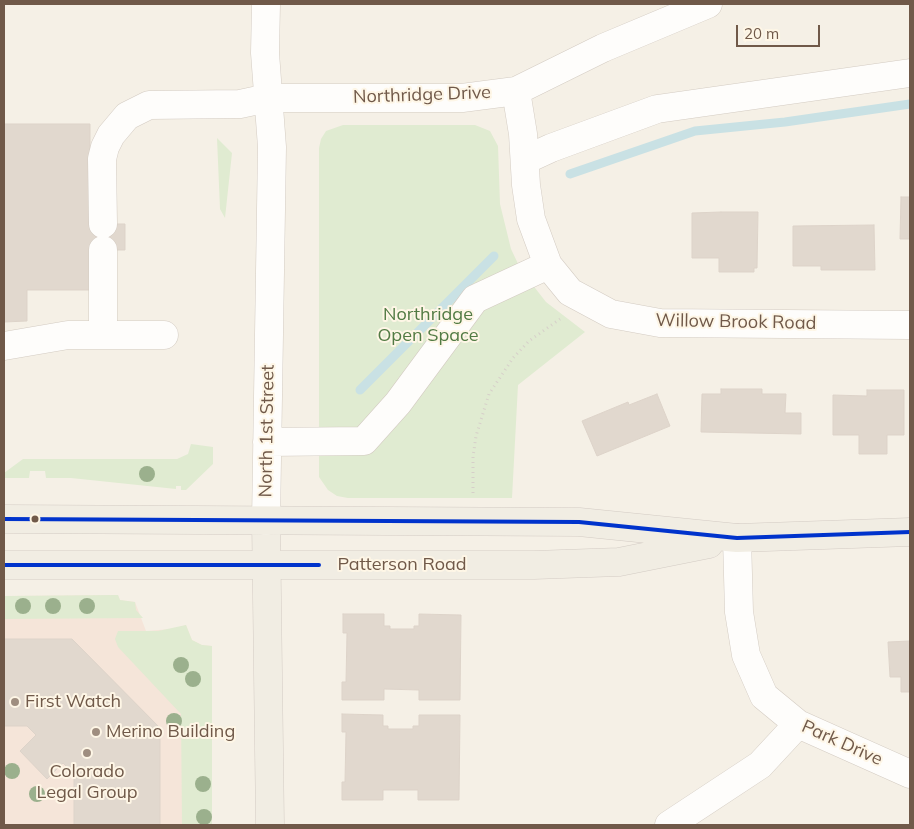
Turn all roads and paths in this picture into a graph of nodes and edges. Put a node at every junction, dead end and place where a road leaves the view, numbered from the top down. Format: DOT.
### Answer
graph roads {
  1 [pos="266,4"];
  2 [pos="708,4"];
  3 [pos="910,73"];
  4 [pos="516,91"];
  5 [pos="268,98"];
  6 [pos="525,160"];
  7 [pos="548,265"];
  8 [pos="565,316"];
  9 [pos="910,324"];
  10 [pos="103,335"];
  11 [pos="164,335"];
  12 [pos="4,346"];
  13 [pos="267,442"];
  14 [pos="473,502"];
  15 [pos="4,519"];
  16 [pos="266,521"];
  17 [pos="910,532"];
  18 [pos="737,538"];
  19 [pos="4,565"];
  20 [pos="266,565"];
  21 [pos="798,724"];
  22 [pos="910,774"];
  23 [pos="270,825"];
  24 [pos="669,825"];
  1 -- 5 [label="street, North 1st Street"];
  2 -- 4 [label="street, Northridge Drive"];
  3 -- 6 [label="street"];
  4 -- 5 [label="street, Northridge Drive"];
  4 -- 6 [label="street, Willow Brook Road"];
  5 -- 10 [label="street, Northridge Drive"];
  5 -- 13 [label="street, North 1st Street"];
  6 -- 7 [label="street, Willow Brook Road"];
  7 -- 9 [label="street, Willow Brook Road"];
  7 -- 13 [label="street"];
  8 -- 14 [label="path"];
  10 -- 11 [label="street"];
  10 -- 12 [label="street"];
  13 -- 16 [label="street, North 1st Street"];
  15 -- 16 [label="main road, Patterson Road"];
  16 -- 18 [label="main road, Patterson Road"];
  16 -- 20 [label="main road, North 1st Street"];
  17 -- 18 [label="main road, Patterson Road"];
  18 -- 20 [label="main road, Patterson Road"];
  18 -- 21 [label="street, Park Drive"];
  19 -- 20 [label="main road, Patterson Road"];
  20 -- 23 [label="main road, North 1st Street"];
  21 -- 22 [label="street, Park Drive"];
  21 -- 24 [label="street"];
}
